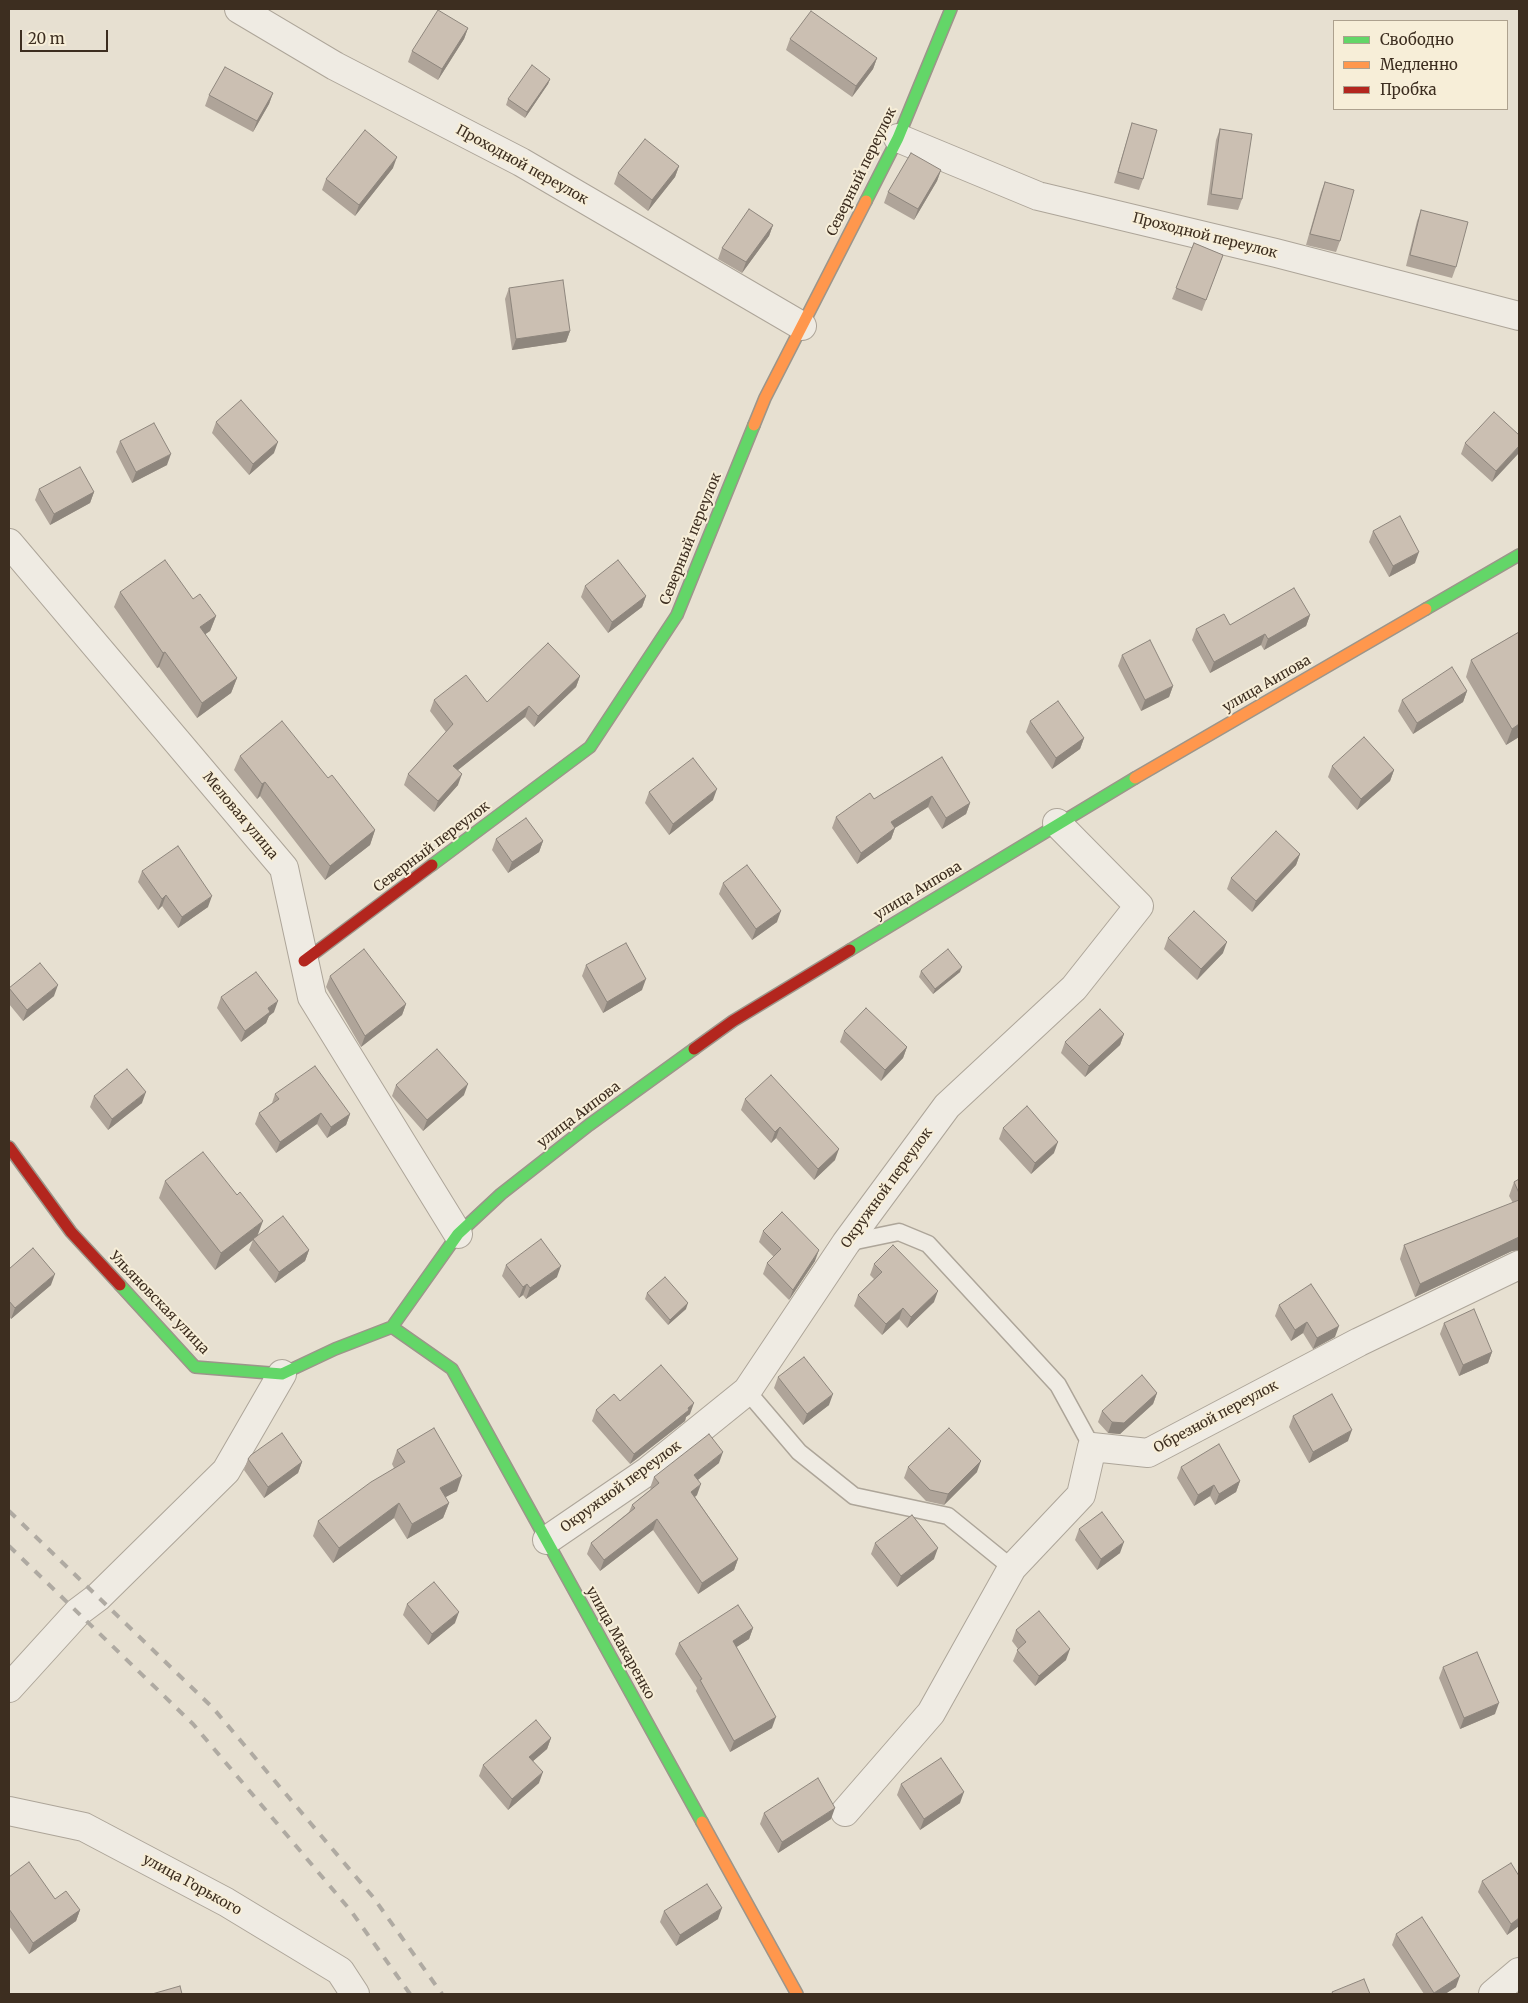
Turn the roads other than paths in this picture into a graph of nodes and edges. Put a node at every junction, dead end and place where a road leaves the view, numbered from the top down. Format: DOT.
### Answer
graph roads {
  1 [pos="239,9"];
  2 [pos="951,9"];
  3 [pos="898,138"];
  4 [pos="1519,316"];
  5 [pos="802,326"];
  6 [pos="9,542"];
  7 [pos="1519,555"];
  8 [pos="1057,824"];
  9 [pos="304,961"];
  10 [pos="9,1147"];
  11 [pos="458,1234"];
  12 [pos="846,1243"];
  13 [pos="1519,1265"];
  14 [pos="392,1328"];
  15 [pos="282,1374"];
  16 [pos="747,1392"];
  17 [pos="1092,1447"];
  18 [pos="547,1540"];
  19 [pos="1012,1568"];
  20 [pos="9,1688"];
  21 [pos="9,1810"];
  22 [pos="845,1812"];
  23 [pos="1519,1972"];
  24 [pos="355,1994"];
  25 [pos="797,1994"];
  26 [pos="1493,1994"];
  1 -- 5 [label="street, Проходной переулок"];
  2 -- 3 [label="street, Северный переулок"];
  3 -- 4 [label="street, Проходной переулок"];
  3 -- 5 [label="street, Северный переулок"];
  5 -- 9 [label="street, Северный переулок"];
  6 -- 9 [label="street, Меловая улица"];
  7 -- 8 [label="street, улица Аипова"];
  8 -- 11 [label="street, улица Аипова"];
  8 -- 12 [label="street, Окружной переулок"];
  9 -- 11 [label="street, Меловая улица"];
  10 -- 15 [label="street, Ульяновская улица"];
  11 -- 14 [label="street, улица Аипова"];
  12 -- 16 [label="street, Окружной переулок"];
  12 -- 17 [label="lane"];
  13 -- 17 [label="street, Обрезной переулок"];
  14 -- 15 [label="street, Ульяновская улица"];
  14 -- 18 [label="street, улица Макаренко"];
  15 -- 20 [label="street"];
  16 -- 18 [label="street, Окружной переулок"];
  16 -- 19 [label="lane"];
  17 -- 19 [label="street"];
  18 -- 25 [label="street, улица Макаренко"];
  19 -- 22 [label="street"];
  21 -- 24 [label="street, улица Горького"];
  23 -- 26 [label="street"];
}
